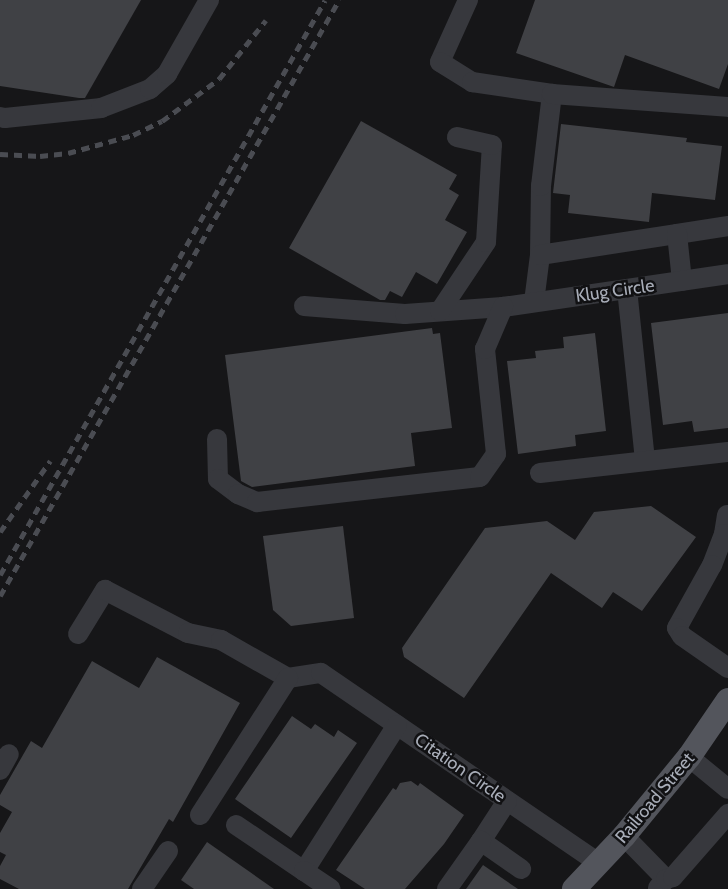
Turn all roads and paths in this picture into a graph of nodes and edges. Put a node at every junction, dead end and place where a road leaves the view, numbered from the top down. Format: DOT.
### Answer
graph roads {
  1 [pos="209,0"];
  2 [pos="468,0"];
  3 [pos="552,94"];
  4 [pos="728,107"];
  5 [pos="0,117"];
  6 [pos="457,137"];
  7 [pos="728,226"];
  8 [pos="677,234"];
  9 [pos="540,255"];
  10 [pos="728,274"];
  11 [pos="682,281"];
  12 [pos="627,289"];
  13 [pos="534,302"];
  14 [pos="304,306"];
  15 [pos="503,307"];
  16 [pos="440,311"];
  17 [pos="217,439"];
  18 [pos="728,452"];
  19 [pos="645,461"];
  20 [pos="540,473"];
  21 [pos="727,515"];
  22 [pos="78,634"];
  23 [pos="728,668"];
  24 [pos="288,678"];
  25 [pos="728,700"];
  26 [pos="398,725"];
  27 [pos="689,757"];
  28 [pos="728,789"];
  29 [pos="507,801"];
  30 [pos="200,814"];
  31 [pos="728,814"];
  32 [pos="236,825"];
  33 [pos="624,836"];
  34 [pos="481,841"];
  35 [pos="168,851"];
  36 [pos="598,863"];
  37 [pos="521,868"];
  38 [pos="304,871"];
  39 [pos="662,884"];
  40 [pos="142,889"];
  41 [pos="331,889"];
  42 [pos="447,889"];
  43 [pos="574,889"];
  1 -- 5 [label="street"];
  2 -- 3 [label="street"];
  3 -- 4 [label="street"];
  3 -- 9 [label="street"];
  6 -- 16 [label="street"];
  7 -- 8 [label="street"];
  8 -- 9 [label="street"];
  8 -- 11 [label="street"];
  9 -- 13 [label="street"];
  10 -- 11 [label="street, Klug Circle"];
  11 -- 12 [label="street, Klug Circle"];
  12 -- 13 [label="street, Klug Circle"];
  12 -- 19 [label="street"];
  13 -- 15 [label="street, Klug Circle"];
  14 -- 16 [label="street, Klug Circle"];
  15 -- 16 [label="street, Klug Circle"];
  15 -- 17 [label="street"];
  18 -- 19 [label="street"];
  19 -- 20 [label="street"];
  21 -- 23 [label="street"];
  22 -- 24 [label="street"];
  24 -- 26 [label="street, Citation Circle"];
  24 -- 30 [label="street"];
  25 -- 27 [label="main road, Railroad Street"];
  26 -- 29 [label="street, Citation Circle"];
  26 -- 38 [label="street"];
  27 -- 28 [label="street"];
  27 -- 33 [label="main road, Railroad Street"];
  29 -- 34 [label="street"];
  29 -- 36 [label="street, Citation Circle"];
  31 -- 39 [label="street"];
  32 -- 38 [label="street"];
  33 -- 36 [label="main road, Railroad Street"];
  33 -- 39 [label="street"];
  34 -- 37 [label="street"];
  34 -- 42 [label="street"];
  35 -- 40 [label="street"];
  36 -- 43 [label="main road, Railroad Street"];
  38 -- 41 [label="street"];
}
